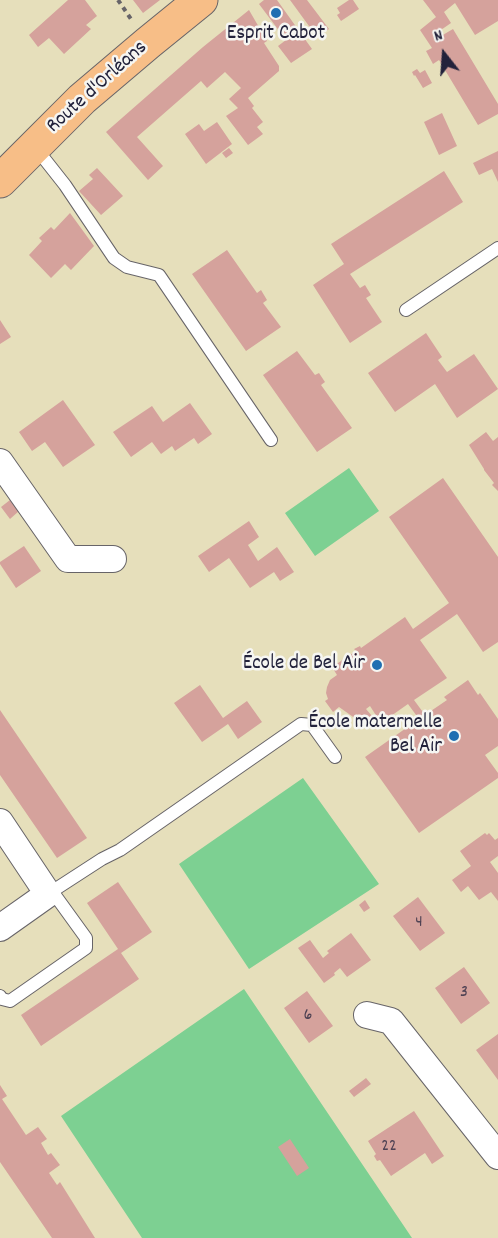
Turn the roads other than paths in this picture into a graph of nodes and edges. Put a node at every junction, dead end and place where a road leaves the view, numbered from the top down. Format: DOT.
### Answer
graph roads {
  1 [pos="201,0"];
  2 [pos="34,146"];
  3 [pos="0,181"];
  4 [pos="498,248"];
  5 [pos="406,310"];
  6 [pos="272,440"];
  7 [pos="0,462"];
  8 [pos="113,559"];
  9 [pos="335,757"];
  10 [pos="0,822"];
  11 [pos="50,892"];
  12 [pos="0,928"];
  13 [pos="0,996"];
  14 [pos="367,1015"];
  15 [pos="498,1156"];
  1 -- 2 [label="main road, Route d'Orléans"];
  2 -- 3 [label="main road, Route d'Orléans"];
  2 -- 6 [label="lane"];
  4 -- 5 [label="lane"];
  7 -- 8 [label="street"];
  9 -- 11 [label="lane"];
  10 -- 11 [label="street"];
  11 -- 12 [label="street"];
  11 -- 13 [label="lane"];
  14 -- 15 [label="street"];
}
